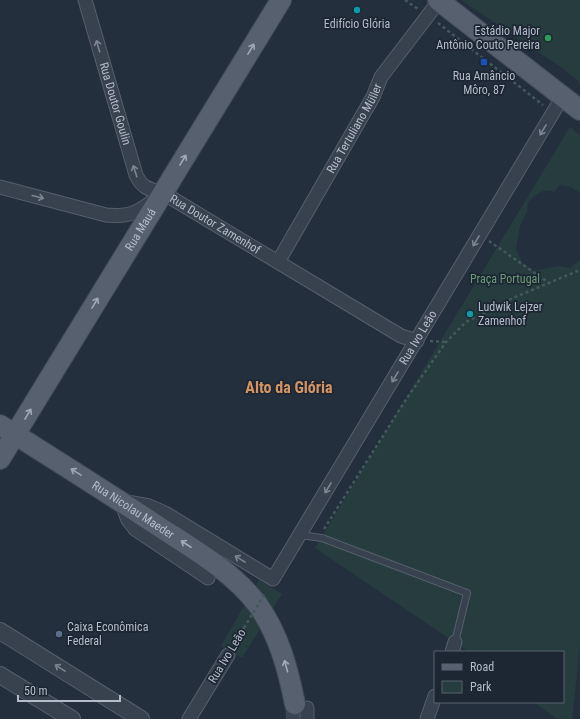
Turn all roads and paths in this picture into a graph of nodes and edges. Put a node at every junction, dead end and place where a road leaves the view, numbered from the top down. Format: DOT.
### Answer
graph roads {
  1 [pos="85,0"];
  2 [pos="281,0"];
  3 [pos="405,0"];
  4 [pos="435,5"];
  5 [pos="563,96"];
  6 [pos="580,110"];
  7 [pos="553,113"];
  8 [pos="0,188"];
  9 [pos="163,193"];
  10 [pos="480,235"];
  11 [pos="278,262"];
  12 [pos="580,270"];
  13 [pos="550,283"];
  14 [pos="417,341"];
  15 [pos="8,429"];
  16 [pos="0,459"];
  17 [pos="120,501"];
  18 [pos="300,535"];
  19 [pos="319,538"];
  20 [pos="208,578"];
  21 [pos="261,599"];
  22 [pos="0,631"];
  23 [pos="454,647"];
  24 [pos="228,655"];
  25 [pos="0,675"];
  26 [pos="434,699"];
  27 [pos="303,710"];
  28 [pos="72,719"];
  29 [pos="140,719"];
  30 [pos="189,719"];
  31 [pos="426,719"];
  9 -- 1 [label="street, Rua Doutor Goulin, one-way"];
  9 -- 2 [label="main road, Rua Mauá, one-way"];
  3 -- 4 [label="path"];
  4 -- 5 [label="main road"];
  4 -- 7 [label="path"];
  4 -- 11 [label="street, Rua Tertuliano Müller"];
  5 -- 6 [label="main road"];
  5 -- 7 [label="street, Rua Ivo Leão"];
  7 -- 10 [label="street, Rua Ivo Leão, one-way"];
  8 -- 9 [label="street, Rua Doutor Zamenhof, one-way"];
  9 -- 11 [label="street, Rua Doutor Zamenhof"];
  15 -- 9 [label="main road, Rua Mauá, one-way"];
  10 -- 13 [label="path"];
  10 -- 14 [label="street, Rua Ivo Leão, one-way"];
  11 -- 14 [label="street, Rua Doutor Zamenhof"];
  12 -- 13 [label="path"];
  13 -- 19 [label="path"];
  14 -- 18 [label="street, Rua Ivo Leão, one-way"];
  15 -- 16 [label="main road, Rua Mauá"];
  17 -- 15 [label="main road, Rua Nicolau Maeder, one-way"];
  18 -- 17 [label="street, Rua Ivo Leão, one-way"];
  17 -- 20 [label="street"];
  21 -- 17 [label="main road, Rua Nicolau Maeder, one-way"];
  18 -- 19 [label="lane"];
  19 -- 23 [label="lane"];
  21 -- 24 [label="path, Rua Ivo Leão, bridge"];
  27 -- 21 [label="main road, Rua Nicolau Maeder, one-way"];
  29 -- 22 [label="street, one-way"];
  24 -- 30 [label="street, Rua Ivo Leão"];
  25 -- 28 [label="street"];
  26 -- 31 [label="street"];
}
